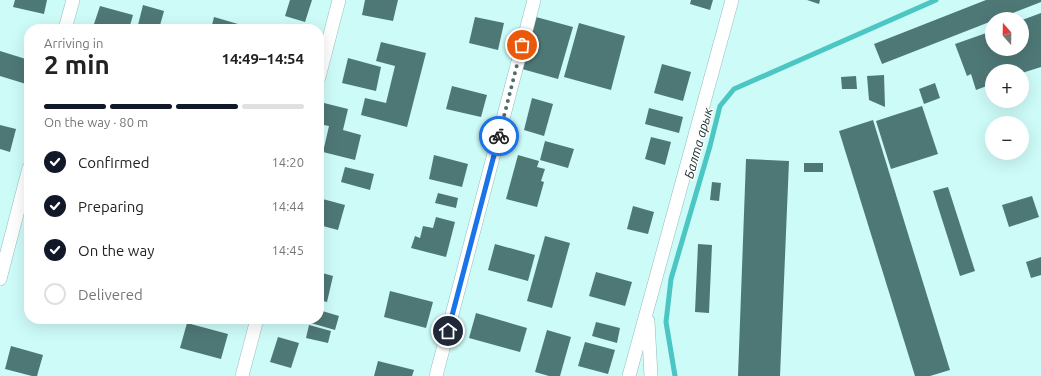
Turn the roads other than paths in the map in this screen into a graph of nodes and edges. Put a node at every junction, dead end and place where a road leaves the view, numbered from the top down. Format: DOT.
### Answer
graph roads {
  1 [pos="73,0"];
  2 [pos="339,0"];
  3 [pos="534,0"];
  4 [pos="732,0"];
  5 [pos="66,24"];
  6 [pos="324,58"];
  7 [pos="24,187"];
  8 [pos="0,279"];
  9 [pos="648,309"];
  10 [pos="256,324"];
  11 [pos="242,376"];
  12 [pos="436,376"];
  13 [pos="629,376"];
  14 [pos="651,376"];
  1 -- 5 [label="street"];
  2 -- 6 [label="street"];
  3 -- 12 [label="street"];
  4 -- 9 [label="street"];
  7 -- 8 [label="street"];
  9 -- 13 [label="street"];
  9 -- 14 [label="street"];
  10 -- 11 [label="street"];
}
